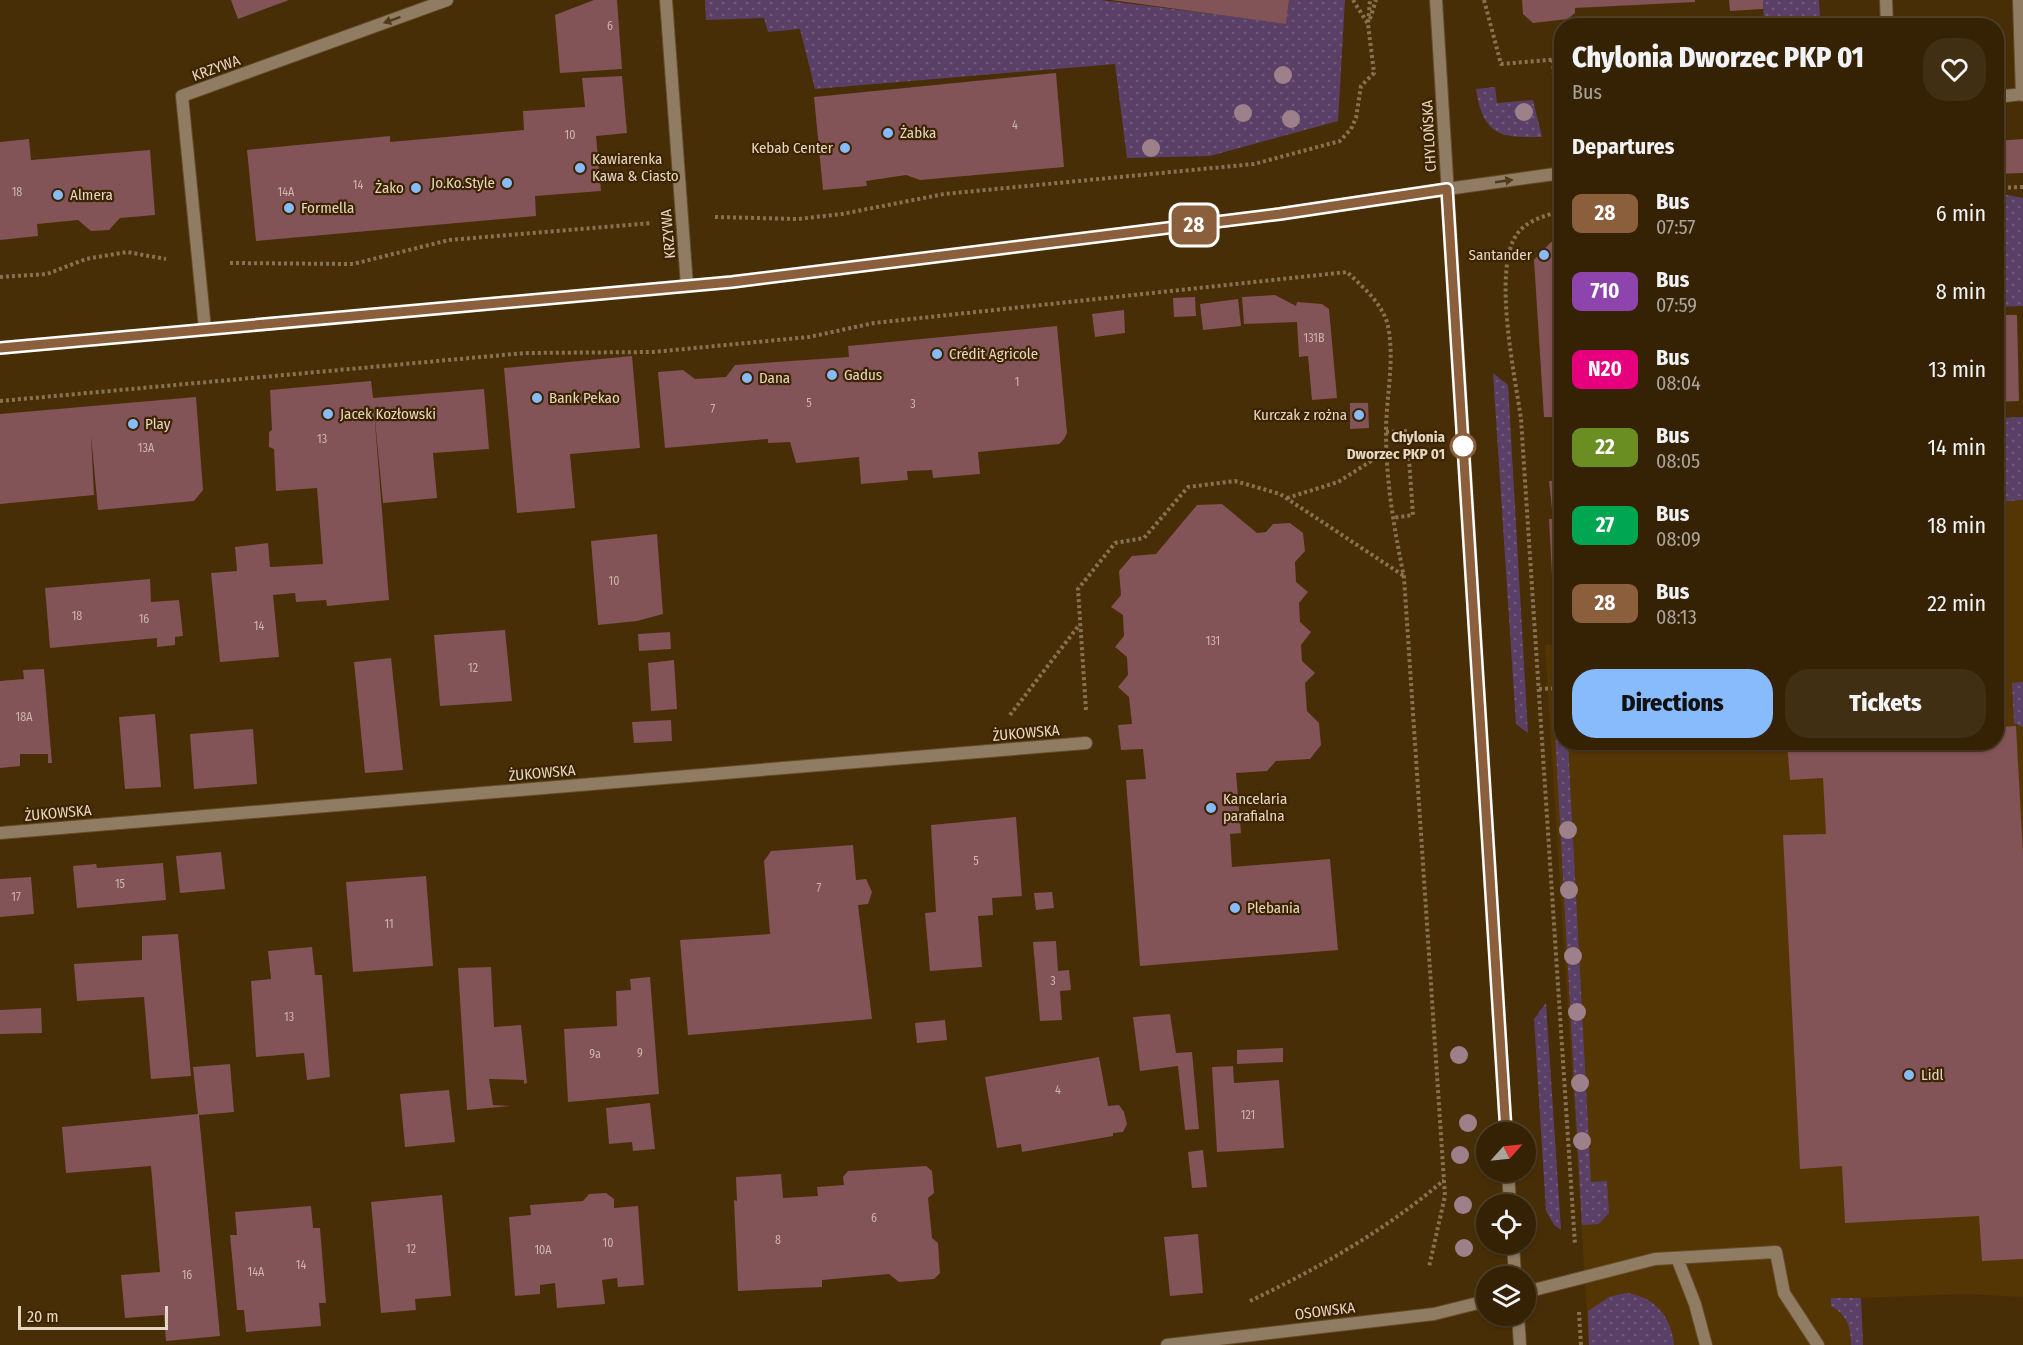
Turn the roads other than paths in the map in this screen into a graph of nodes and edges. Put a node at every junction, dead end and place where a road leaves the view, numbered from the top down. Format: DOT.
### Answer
graph roads {
  1 [pos="447,0"];
  2 [pos="666,0"];
  3 [pos="1436,0"];
  4 [pos="1886,0"];
  5 [pos="2019,0"];
  6 [pos="1887,18"];
  7 [pos="2022,94"];
  8 [pos="2004,96"];
  9 [pos="1554,174"];
  10 [pos="1447,189"];
  11 [pos="687,286"];
  12 [pos="205,329"];
  13 [pos="0,348"];
  14 [pos="1086,743"];
  15 [pos="0,833"];
  16 [pos="1505,1122"];
  17 [pos="1677,1258"];
  18 [pos="1536,1290"];
  19 [pos="1476,1304"];
  20 [pos="1519,1326"];
  21 [pos="1167,1345"];
  22 [pos="1520,1345"];
  23 [pos="1706,1345"];
  24 [pos="1818,1345"];
  1 -- 12 [label="street, KRZYWA, one-way"];
  2 -- 11 [label="street, KRZYWA"];
  3 -- 10 [label="street, CHYLOŃSKA"];
  4 -- 6 [label="street"];
  5 -- 7 [label="street"];
  7 -- 8 [label="street"];
  10 -- 9 [label="street, one-way"];
  10 -- 11 [label="street"];
  10 -- 16 [label="street, CHYLOŃSKA"];
  11 -- 12 [label="street"];
  12 -- 13 [label="street"];
  14 -- 15 [label="street, ŻUKOWSKA"];
  17 -- 18 [label="street"];
  17 -- 23 [label="street"];
  17 -- 24 [label="street"];
  19 -- 21 [label="street, OSOWSKA"];
  20 -- 22 [label="street"];
}
